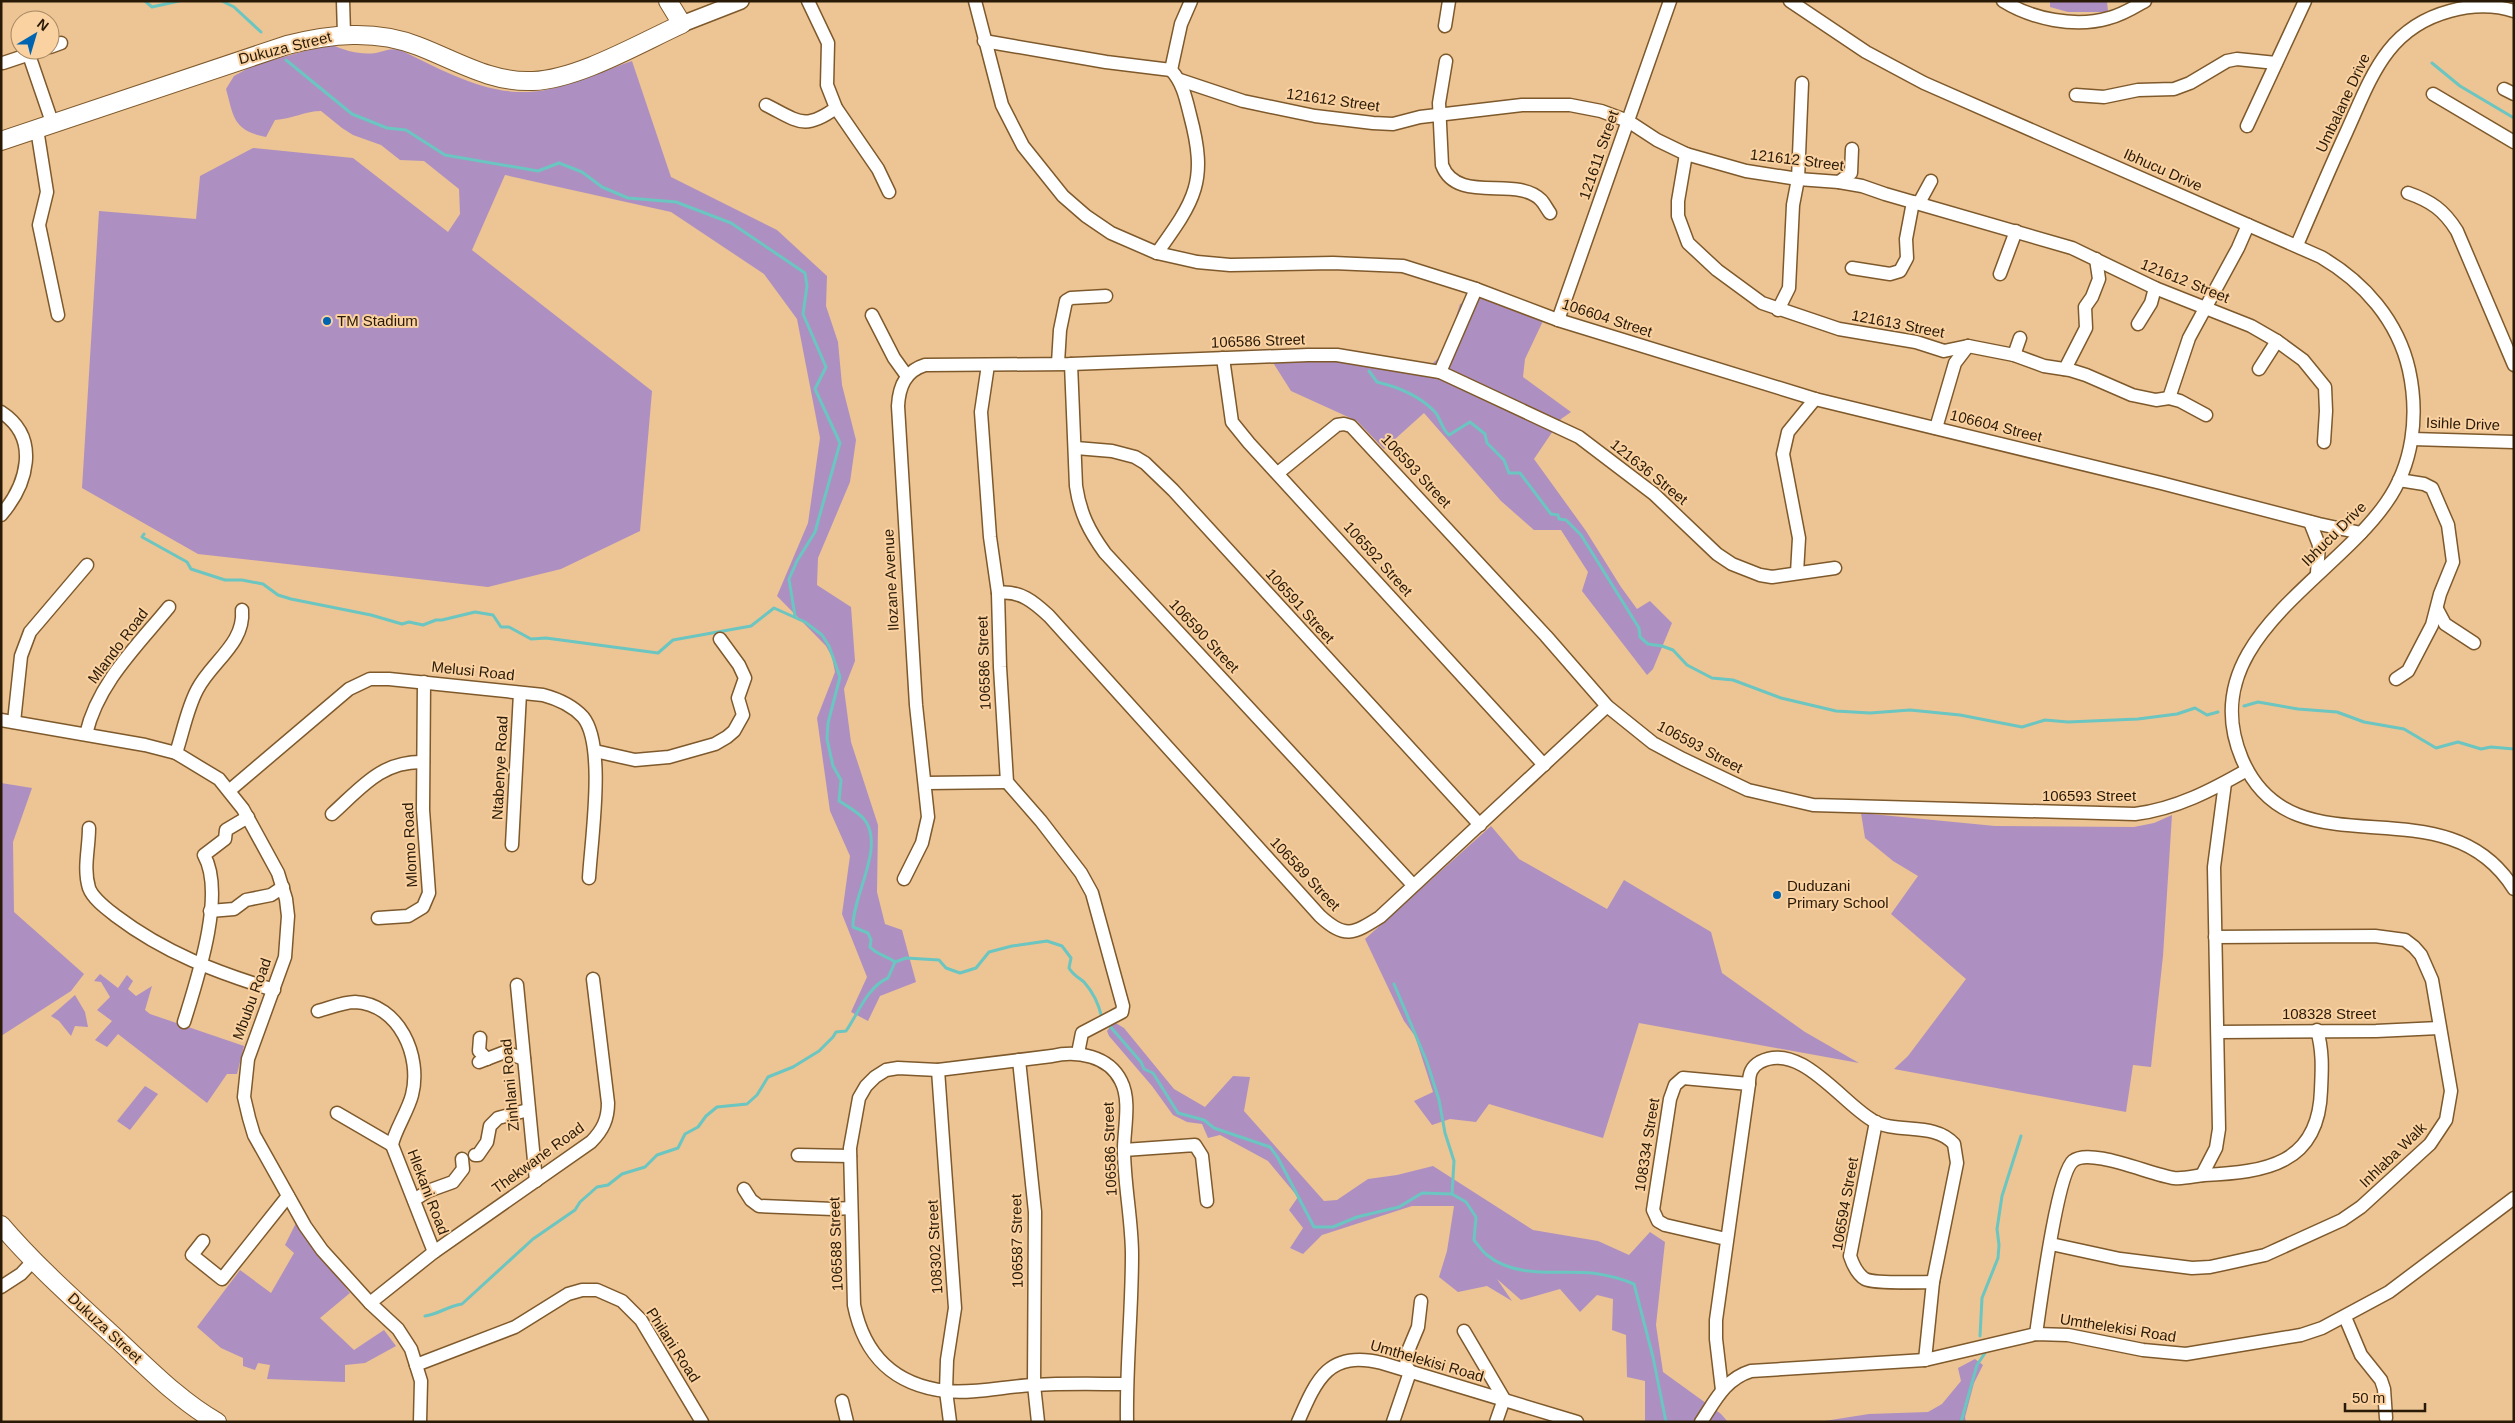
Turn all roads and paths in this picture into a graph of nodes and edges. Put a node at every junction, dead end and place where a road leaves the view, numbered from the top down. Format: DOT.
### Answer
graph roads {
  1 [pos="344,1"];
  2 [pos="668,1"];
  3 [pos="741,1"];
  4 [pos="808,1"];
  5 [pos="975,1"];
  6 [pos="1191,1"];
  7 [pos="1449,1"];
  8 [pos="1670,1"];
  9 [pos="1790,1"];
  10 [pos="2003,1"];
  11 [pos="2145,1"];
  12 [pos="2305,1"];
  13 [pos="2500,4"];
  14 [pos="2514,11"];
  15 [pos="682,24"];
  16 [pos="1445,26"];
  17 [pos="344,34"];
  18 [pos="984,41"];
  19 [pos="13,60"];
  20 [pos="30,60"];
  21 [pos="1446,62"];
  22 [pos="3,63"];
  23 [pos="2276,63"];
  24 [pos="1175,75"];
  25 [pos="1802,83"];
  26 [pos="2433,94"];
  27 [pos="2076,95"];
  28 [pos="766,105"];
  29 [pos="836,108"];
  30 [pos="1440,115"];
  31 [pos="1628,121"];
  32 [pos="2247,126"];
  33 [pos="45,127"];
  34 [pos="1,141"];
  35 [pos="2514,142"];
  36 [pos="1852,149"];
  37 [pos="1686,154"];
  38 [pos="1798,179"];
  39 [pos="1931,180"];
  40 [pos="1839,182"];
  41 [pos="889,192"];
  42 [pos="2408,193"];
  43 [pos="1916,203"];
  44 [pos="1550,213"];
  45 [pos="2248,225"];
  46 [pos="2016,231"];
  47 [pos="2297,245"];
  48 [pos="1157,253"];
  49 [pos="2096,259"];
  50 [pos="1852,268"];
  51 [pos="2000,274"];
  52 [pos="2155,288"];
  53 [pos="1476,289"];
  54 [pos="1106,296"];
  55 [pos="2204,308"];
  56 [pos="1778,310"];
  57 [pos="58,315"];
  58 [pos="872,315"];
  59 [pos="1558,320"];
  60 [pos="2138,324"];
  61 [pos="2020,338"];
  62 [pos="2277,341"];
  63 [pos="1968,346"];
  64 [pos="1944,351"];
  65 [pos="2014,355"];
  66 [pos="1223,358"];
  67 [pos="1954,363"];
  68 [pos="1065,364"];
  69 [pos="2514,364"];
  70 [pos="988,365"];
  71 [pos="2065,369"];
  72 [pos="2259,369"];
  73 [pos="1440,372"];
  74 [pos="907,376"];
  75 [pos="2169,398"];
  76 [pos="1815,399"];
  77 [pos="1,412"];
  78 [pos="2206,415"];
  79 [pos="1936,428"];
  80 [pos="2412,438"];
  81 [pos="2324,442"];
  82 [pos="2514,442"];
  83 [pos="1076,448"];
  84 [pos="1278,473"];
  85 [pos="2399,480"];
  86 [pos="1,516"];
  87 [pos="2310,522"];
  88 [pos="2361,533"];
  89 [pos="87,565"];
  90 [pos="1836,568"];
  91 [pos="1797,573"];
  92 [pos="2317,573"];
  93 [pos="998,593"];
  94 [pos="169,607"];
  95 [pos="2437,609"];
  96 [pos="242,610"];
  97 [pos="720,639"];
  98 [pos="2474,643"];
  99 [pos="2396,679"];
  100 [pos="424,682"];
  101 [pos="520,693"];
  102 [pos="1607,706"];
  103 [pos="8,721"];
  104 [pos="86,734"];
  105 [pos="595,751"];
  106 [pos="176,753"];
  107 [pos="423,762"];
  108 [pos="1544,765"];
  109 [pos="2247,770"];
  110 [pos="1007,782"];
  111 [pos="926,783"];
  112 [pos="2225,783"];
  113 [pos="230,790"];
  114 [pos="332,814"];
  115 [pos="248,818"];
  116 [pos="1480,825"];
  117 [pos="89,828"];
  118 [pos="512,845"];
  119 [pos="589,878"];
  120 [pos="904,879"];
  121 [pos="1412,885"];
  122 [pos="283,886"];
  123 [pos="2514,889"];
  124 [pos="210,911"];
  125 [pos="378,918"];
  126 [pos="2215,937"];
  127 [pos="201,965"];
  128 [pos="593,979"];
  129 [pos="516,985"];
  130 [pos="274,990"];
  131 [pos="318,1011"];
  132 [pos="184,1022"];
  133 [pos="2439,1028"];
  134 [pos="2317,1030"];
  135 [pos="2218,1032"];
  136 [pos="480,1038"];
  137 [pos="522,1043"];
  138 [pos="505,1052"];
  139 [pos="1078,1053"];
  140 [pos="524,1059"];
  141 [pos="1019,1060"];
  142 [pos="938,1070"];
  143 [pos="1749,1084"];
  144 [pos="528,1110"];
  145 [pos="337,1114"];
  146 [pos="1876,1122"];
  147 [pos="392,1145"];
  148 [pos="1124,1150"];
  149 [pos="475,1155"];
  150 [pos="798,1155"];
  151 [pos="850,1156"];
  152 [pos="462,1159"];
  153 [pos="2202,1175"];
  154 [pos="536,1181"];
  155 [pos="744,1189"];
  156 [pos="288,1196"];
  157 [pos="2514,1198"];
  158 [pos="414,1200"];
  159 [pos="1207,1201"];
  160 [pos="851,1208"];
  161 [pos="1,1225"];
  162 [pos="1726,1239"];
  163 [pos="203,1240"];
  164 [pos="2051,1244"];
  165 [pos="434,1252"];
  166 [pos="33,1261"];
  167 [pos="1933,1282"];
  168 [pos="1,1287"];
  169 [pos="1421,1300"];
  170 [pos="370,1304"];
  171 [pos="2345,1317"];
  172 [pos="1464,1331"];
  173 [pos="2036,1334"];
  174 [pos="1925,1360"];
  175 [pos="416,1365"];
  176 [pos="1410,1372"];
  177 [pos="1126,1384"];
  178 [pos="1034,1385"];
  179 [pos="1722,1390"];
  180 [pos="946,1391"];
  181 [pos="1504,1399"];
  182 [pos="842,1402"];
  183 [pos="2386,1418"];
  184 [pos="217,1422"];
  185 [pos="420,1422"];
  186 [pos="702,1422"];
  187 [pos="847,1422"];
  188 [pos="950,1422"];
  189 [pos="1038,1422"];
  190 [pos="1127,1422"];
  191 [pos="1298,1422"];
  192 [pos="1393,1422"];
  193 [pos="1496,1422"];
  194 [pos="1577,1422"];
  195 [pos="1701,1422"];
  1 -- 17 [label="street"];
  2 -- 15 [label="main road"];
  3 -- 15 [label="street"];
  4 -- 29 [label="street"];
  5 -- 18 [label="street, 106604 Street"];
  6 -- 24 [label="street"];
  7 -- 16 [label="street"];
  8 -- 31 [label="street, 121611 Street"];
  9 -- 45 [label="street, Ibhucu Drive"];
  10 -- 11 [label="street"];
  12 -- 23 [label="street"];
  13 -- 14 [label="street, Umbalane Drive"];
  13 -- 47 [label="street, Umbalane Drive"];
  15 -- 17 [label="main road, Dukuza Street"];
  17 -- 33 [label="main road, Dukuza Street"];
  18 -- 24 [label="street, 121612 Street"];
  18 -- 48 [label="street, 106604 Street"];
  19 -- 22 [label="street"];
  20 -- 33 [label="street"];
  21 -- 30 [label="street"];
  23 -- 27 [label="street"];
  23 -- 32 [label="street"];
  24 -- 30 [label="street, 121612 Street"];
  24 -- 48 [label="street"];
  25 -- 38 [label="street"];
  26 -- 35 [label="street"];
  28 -- 29 [label="street"];
  29 -- 41 [label="street"];
  30 -- 31 [label="street, 121612 Street"];
  30 -- 44 [label="street"];
  31 -- 37 [label="street, 121612 Street"];
  31 -- 59 [label="street, 121611 Street"];
  33 -- 34 [label="main road, Dukuza Street"];
  33 -- 57 [label="street"];
  36 -- 40 [label="street"];
  37 -- 38 [label="street, 121612 Street"];
  37 -- 56 [label="street, 121613 Street"];
  38 -- 40 [label="street, 121612 Street"];
  38 -- 56 [label="street"];
  39 -- 43 [label="street"];
  40 -- 43 [label="street, 121612 Street"];
  42 -- 69 [label="street"];
  43 -- 46 [label="street, 121612 Street"];
  43 -- 50 [label="street"];
  45 -- 47 [label="street, Ibhucu Drive"];
  45 -- 55 [label="street"];
  46 -- 49 [label="street, 121612 Street"];
  46 -- 51 [label="street"];
  47 -- 80 [label="street, Ibhucu Drive"];
  48 -- 53 [label="street, 106604 Street"];
  49 -- 52 [label="street, 121612 Street"];
  49 -- 71 [label="street"];
  52 -- 55 [label="street, 121612 Street"];
  52 -- 60 [label="street"];
  53 -- 59 [label="street, 106604 Street"];
  53 -- 73 [label="street"];
  54 -- 68 [label="street, 106590 Street"];
  55 -- 62 [label="street, 121612 Street"];
  55 -- 75 [label="street"];
  56 -- 64 [label="street, 121613 Street"];
  58 -- 74 [label="street"];
  59 -- 76 [label="street, 106604 Street"];
  61 -- 65 [label="street"];
  62 -- 72 [label="street"];
  62 -- 81 [label="street, 121612 Street"];
  63 -- 64 [label="street, 121613 Street"];
  63 -- 65 [label="street, 121613 Street"];
  63 -- 67 [label="street"];
  64 -- 67 [label="street"];
  65 -- 71 [label="street, 121613 Street"];
  66 -- 68 [label="street, 106586 Street"];
  66 -- 73 [label="street, 106586 Street"];
  66 -- 84 [label="street, 106592 Street"];
  67 -- 79 [label="street"];
  68 -- 70 [label="street, 106586 Street"];
  68 -- 83 [label="street, 106590 Street"];
  70 -- 74 [label="street"];
  70 -- 93 [label="street, 106586 Street"];
  71 -- 75 [label="street, 121613 Street"];
  73 -- 91 [label="street, 121636 Street"];
  74 -- 111 [label="street, Ilozane Avenue"];
  75 -- 78 [label="street, 121613 Street"];
  76 -- 79 [label="street, 106604 Street"];
  76 -- 91 [label="street"];
  77 -- 86 [label="street"];
  79 -- 87 [label="street, 106604 Street"];
  80 -- 82 [label="street, Isihle Drive"];
  80 -- 85 [label="street, Ibhucu Drive"];
  83 -- 116 [label="street, 106591 Street"];
  83 -- 121 [label="street, 106590 Street"];
  84 -- 102 [label="street, 106593 Street"];
  84 -- 108 [label="street, 106592 Street"];
  85 -- 88 [label="street, Ibhucu Drive"];
  85 -- 95 [label="street"];
  87 -- 88 [label="street, 106604 Street"];
  87 -- 92 [label="street"];
  88 -- 92 [label="street, Ibhucu Drive"];
  89 -- 103 [label="street"];
  90 -- 91 [label="street, 121636 Street"];
  92 -- 109 [label="street, Ibhucu Drive"];
  93 -- 110 [label="street, 106586 Street"];
  93 -- 121 [label="street, 106589 Street"];
  94 -- 104 [label="street, Mlando Road"];
  95 -- 98 [label="street"];
  95 -- 99 [label="street"];
  96 -- 106 [label="street"];
  97 -- 105 [label="street"];
  100 -- 101 [label="street, Melusi Road"];
  100 -- 107 [label="street, Mlomo Road"];
  100 -- 113 [label="street, Melusi Road"];
  101 -- 105 [label="street, Melusi Road"];
  101 -- 118 [label="street, Ntabenye Road"];
  102 -- 108 [label="street, 106589 Street"];
  102 -- 112 [label="street, 106593 Street"];
  103 -- 104 [label="street, Mbubu Road"];
  104 -- 106 [label="street, Mbubu Road"];
  105 -- 119 [label="street, Melusi Road"];
  106 -- 113 [label="street, Mbubu Road"];
  107 -- 114 [label="street"];
  107 -- 125 [label="street, Mlomo Road"];
  108 -- 116 [label="street, 106589 Street"];
  109 -- 112 [label="street, 106593 Street"];
  109 -- 123 [label="street, Ibhucu Drive"];
  110 -- 111 [label="street"];
  110 -- 139 [label="street"];
  111 -- 120 [label="street, Ilozane Avenue"];
  112 -- 126 [label="street"];
  113 -- 115 [label="street, Mbubu Road"];
  115 -- 122 [label="street, Mbubu Road"];
  115 -- 124 [label="street"];
  116 -- 121 [label="street, 106589 Street"];
  117 -- 127 [label="street"];
  122 -- 124 [label="street"];
  122 -- 130 [label="street, Mbubu Road"];
  124 -- 127 [label="street"];
  126 -- 133 [label="street, Inhlaba Walk"];
  126 -- 135 [label="street"];
  127 -- 130 [label="street"];
  127 -- 132 [label="street"];
  128 -- 154 [label="street, Thekwane Road"];
  129 -- 137 [label="street, Zinhlani Road"];
  130 -- 156 [label="street, Mbubu Road"];
  131 -- 147 [label="street, Hlekani Road"];
  133 -- 134 [label="street, 108328 Street"];
  133 -- 164 [label="street, Inhlaba Walk"];
  134 -- 135 [label="street, 108328 Street"];
  134 -- 153 [label="street"];
  135 -- 153 [label="street"];
  136 -- 138 [label="street"];
  137 -- 138 [label="street"];
  137 -- 140 [label="street, Zinhlani Road"];
  138 -- 140 [label="street"];
  139 -- 141 [label="street, 106588 Street"];
  139 -- 148 [label="street, 106586 Street"];
  140 -- 144 [label="street, Zinhlani Road"];
  141 -- 142 [label="street, 106588 Street"];
  141 -- 178 [label="street, 106587 Street"];
  142 -- 151 [label="street, 106588 Street"];
  142 -- 180 [label="street, 108302 Street"];
  143 -- 146 [label="street"];
  143 -- 162 [label="street"];
  143 -- 162 [label="street, 108334 Street"];
  144 -- 149 [label="street"];
  144 -- 154 [label="street, Zinhlani Road"];
  145 -- 147 [label="street, Hlekani Road"];
  146 -- 167 [label="street"];
  146 -- 167 [label="street, 106594 Street"];
  147 -- 158 [label="street, Hlekani Road"];
  148 -- 159 [label="street"];
  148 -- 177 [label="street, 106586 Street"];
  150 -- 151 [label="street"];
  151 -- 160 [label="street, 106588 Street"];
  152 -- 158 [label="street"];
  153 -- 164 [label="street"];
  154 -- 165 [label="street, Thekwane Road"];
  155 -- 160 [label="street"];
  156 -- 163 [label="street"];
  156 -- 170 [label="street, Mbubu Road"];
  157 -- 171 [label="street, Umthelekisi Road"];
  158 -- 165 [label="street, Hlekani Road"];
  160 -- 180 [label="street, 106588 Street"];
  161 -- 166 [label="main road, Dukuza Street"];
  162 -- 179 [label="street"];
  164 -- 173 [label="street"];
  165 -- 170 [label="street, Thekwane Road"];
  166 -- 168 [label="street"];
  166 -- 184 [label="main road, Dukuza Street"];
  167 -- 174 [label="street"];
  169 -- 176 [label="street"];
  170 -- 175 [label="street, Mbubu Road"];
  171 -- 173 [label="street, Umthelekisi Road"];
  171 -- 183 [label="street"];
  172 -- 181 [label="street"];
  173 -- 174 [label="street, Umthelekisi Road"];
  174 -- 179 [label="street, Umthelekisi Road"];
  175 -- 185 [label="street, Mbubu Road"];
  175 -- 186 [label="street, Philani Road"];
  176 -- 181 [label="street, Umthelekisi Road"];
  176 -- 191 [label="street, Umthelekisi Road"];
  176 -- 192 [label="street"];
  177 -- 178 [label="street, 106588 Street"];
  177 -- 190 [label="street, 106586 Street"];
  178 -- 180 [label="street, 106588 Street"];
  178 -- 189 [label="street, 106587 Street"];
  179 -- 195 [label="street, Umthelekisi Road"];
  180 -- 188 [label="street, 108302 Street"];
  181 -- 193 [label="street"];
  181 -- 194 [label="street, Umthelekisi Road"];
  182 -- 187 [label="street"];
}
